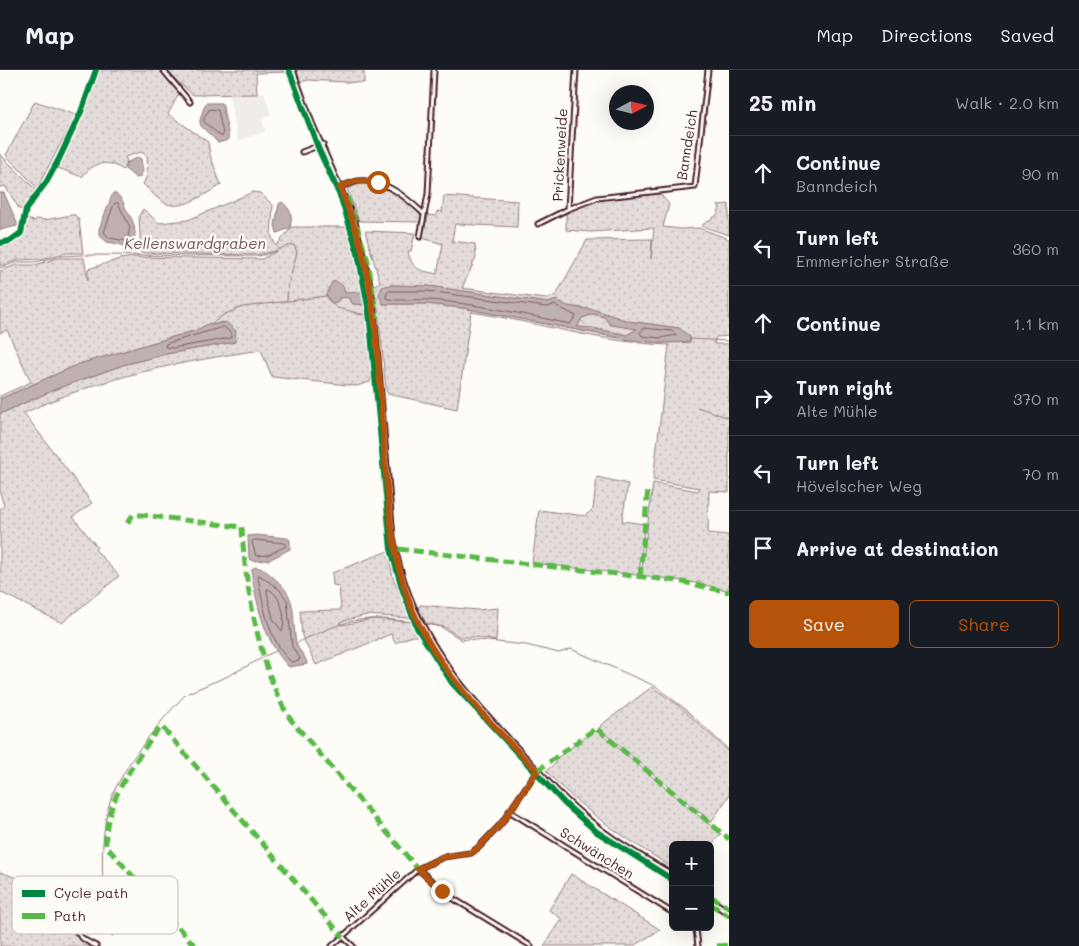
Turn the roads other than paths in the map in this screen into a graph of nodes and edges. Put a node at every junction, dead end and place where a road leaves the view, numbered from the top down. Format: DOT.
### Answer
graph roads {
  1 [pos="96,70"];
  2 [pos="163,70"];
  3 [pos="292,70"];
  4 [pos="434,70"];
  5 [pos="576,70"];
  6 [pos="708,70"];
  7 [pos="190,102"];
  8 [pos="322,145"];
  9 [pos="302,152"];
  10 [pos="340,187"];
  11 [pos="568,209"];
  12 [pos="425,215"];
  13 [pos="538,224"];
  14 [pos="420,237"];
  15 [pos="0,243"];
  16 [pos="537,771"];
  17 [pos="509,811"];
  18 [pos="418,869"];
  19 [pos="669,873"];
  20 [pos="714,903"];
  21 [pos="669,911"];
  22 [pos="729,912"];
  23 [pos="696,931"];
  24 [pos="78,934"];
  25 [pos="343,937"];
  26 [pos="96,946"];
  27 [pos="332,946"];
  28 [pos="353,946"];
  29 [pos="531,946"];
  30 [pos="698,946"];
  1 -- 15 [label="street"];
  2 -- 7 [label="street"];
  3 -- 8 [label="main road"];
  4 -- 12 [label="street"];
  5 -- 11 [label="street, Prickenweide"];
  6 -- 11 [label="street, Banndeich"];
  8 -- 9 [label="street"];
  8 -- 10 [label="main road"];
  10 -- 12 [label="street"];
  10 -- 16 [label="main road"];
  11 -- 13 [label="street, Prickenweide"];
  12 -- 14 [label="street"];
  16 -- 17 [label="street, Alte Mühle"];
  16 -- 19 [label="main road"];
  17 -- 18 [label="street, Alte Mühle"];
  17 -- 21 [label="street, Schwänchen"];
  18 -- 25 [label="street, Alte Mühle"];
  18 -- 29 [label="street"];
  20 -- 22 [label="main road"];
  23 -- 30 [label="street"];
  24 -- 26 [label="street"];
  25 -- 27 [label="street, Alte Mühle"];
  25 -- 28 [label="street"];
}
